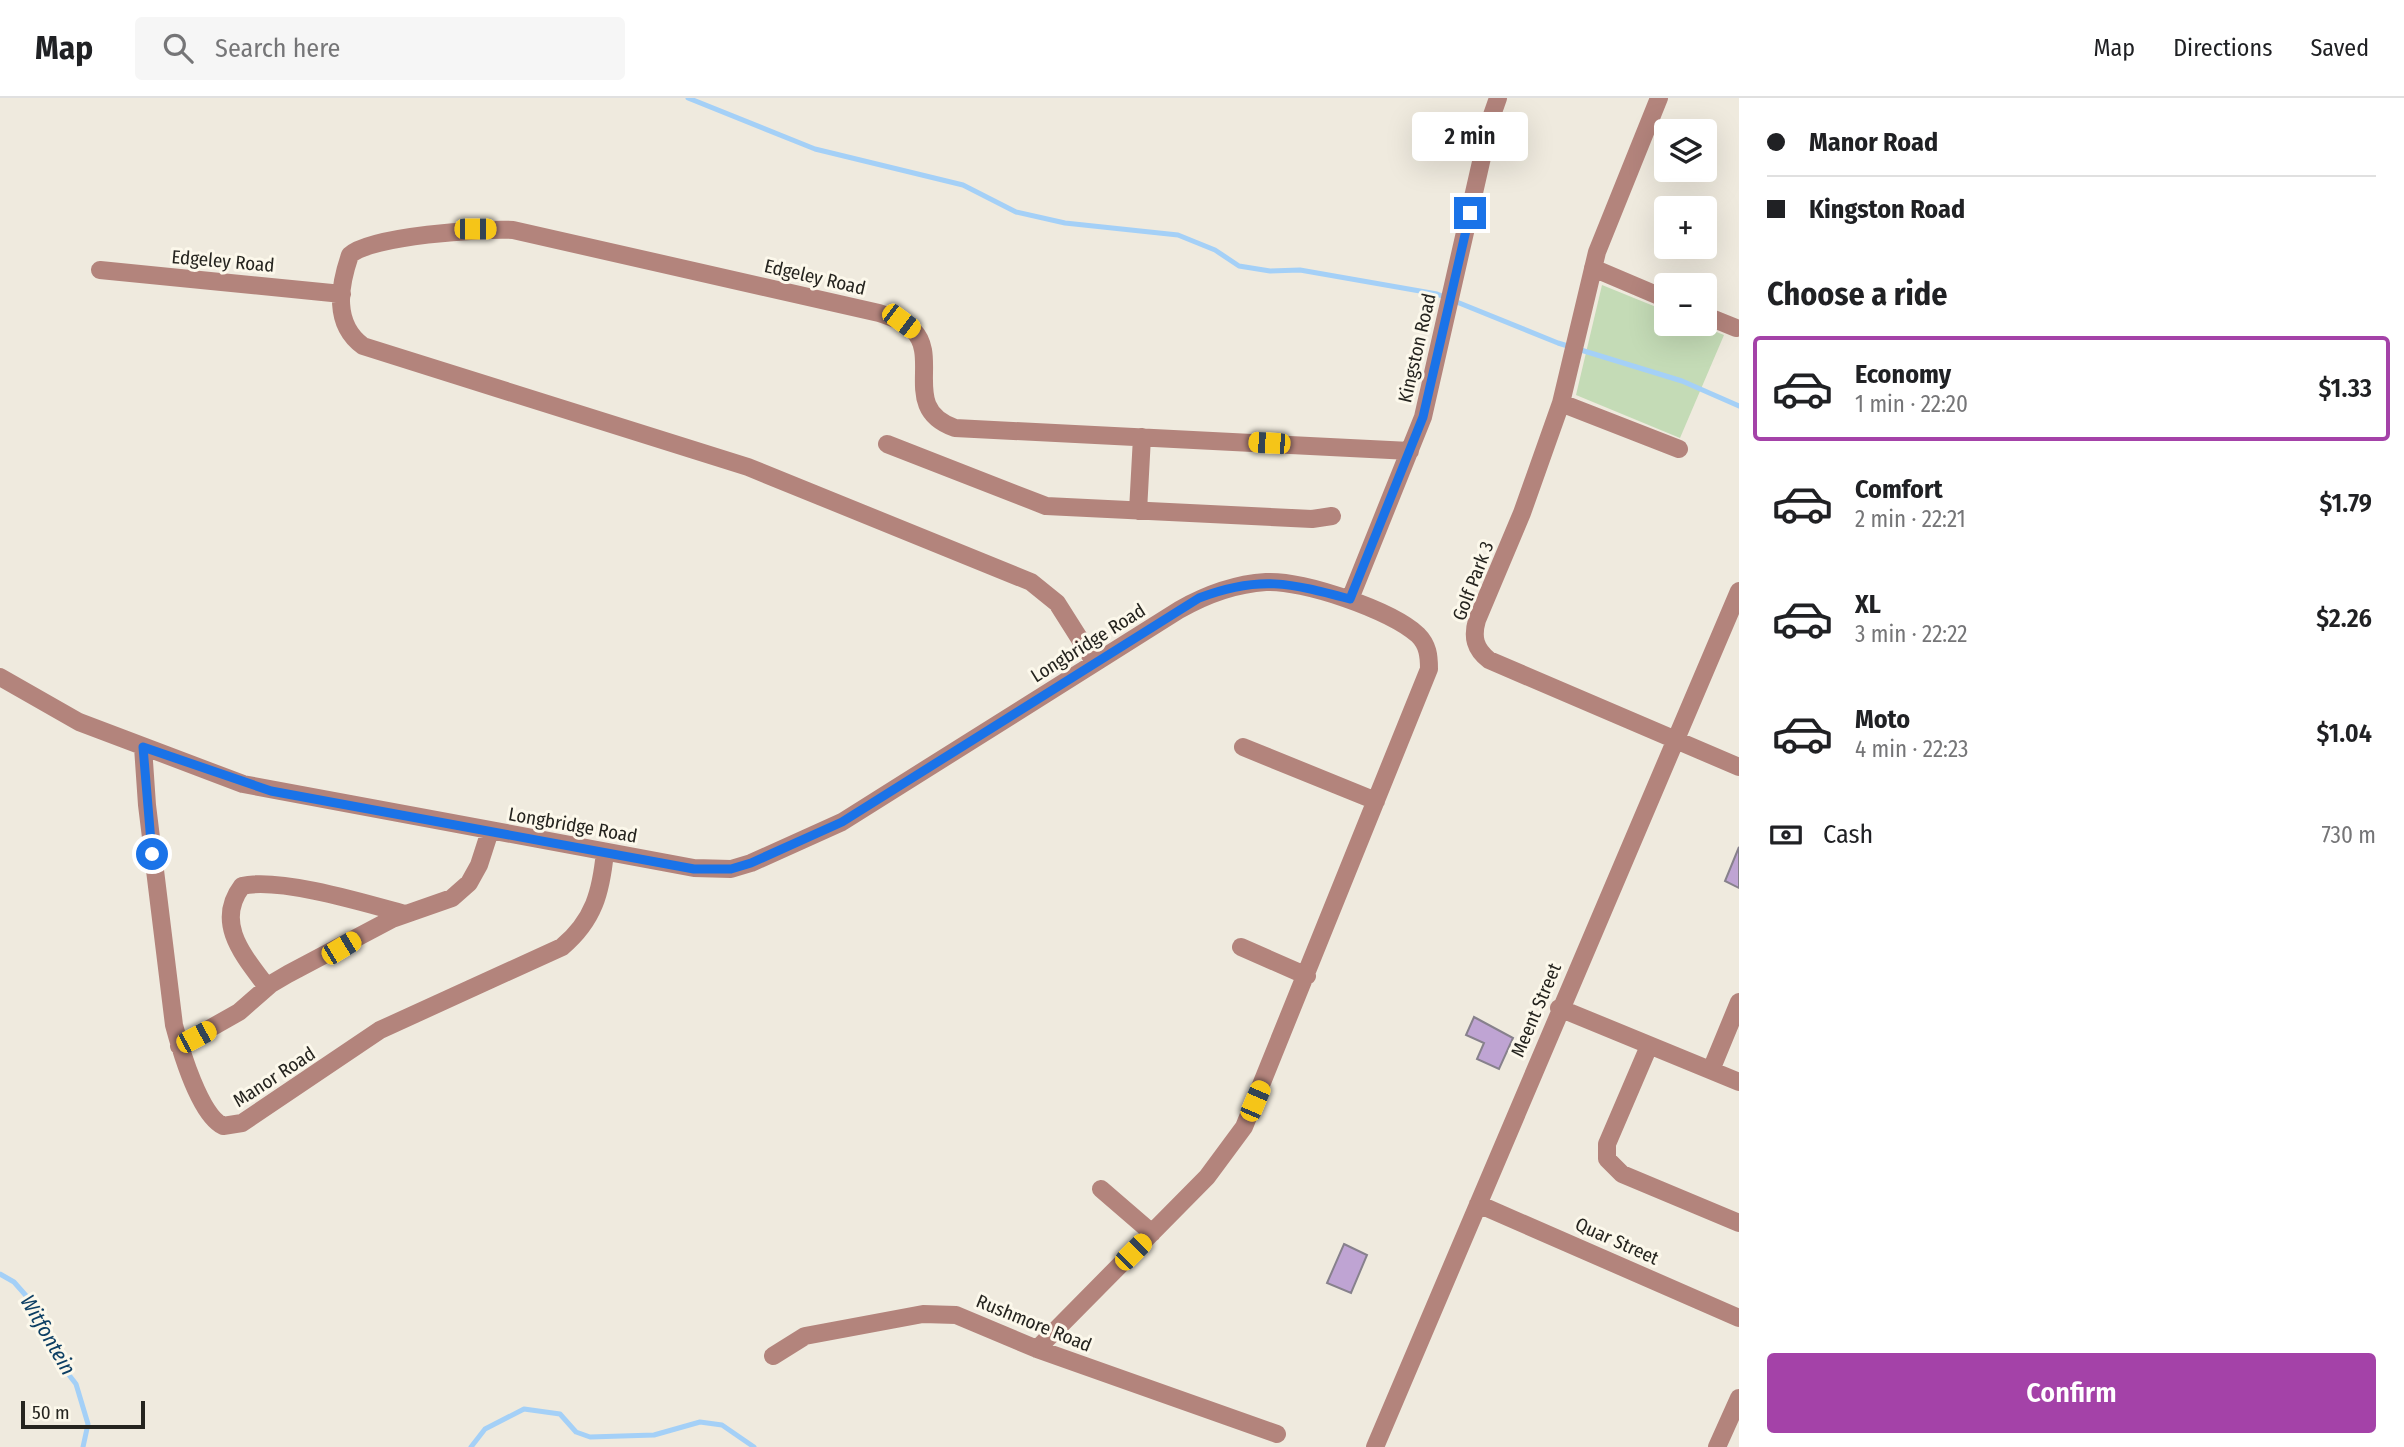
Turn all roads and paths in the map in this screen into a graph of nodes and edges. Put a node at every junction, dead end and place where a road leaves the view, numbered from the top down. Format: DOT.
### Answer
graph roads {
  1 [pos="1498,98"];
  2 [pos="1660,98"];
  3 [pos="1593,268"];
  4 [pos="100,271"];
  5 [pos="342,294"];
  6 [pos="1654,294"];
  7 [pos="1717,320"];
  8 [pos="1736,328"];
  9 [pos="1561,403"];
  10 [pos="1142,437"];
  11 [pos="887,444"];
  12 [pos="1679,449"];
  13 [pos="1410,451"];
  14 [pos="1138,511"];
  15 [pos="1332,516"];
  16 [pos="1739,591"];
  17 [pos="1350,599"];
  18 [pos="1096,663"];
  19 [pos="0,677"];
  20 [pos="1675,740"];
  21 [pos="143,747"];
  22 [pos="1243,747"];
  23 [pos="1739,767"];
  24 [pos="1376,802"];
  25 [pos="490,831"];
  26 [pos="606,852"];
  27 [pos="405,914"];
  28 [pos="1241,947"];
  29 [pos="1307,976"];
  30 [pos="267,987"];
  31 [pos="1739,1002"];
  32 [pos="1559,1008"];
  33 [pos="179,1046"];
  34 [pos="1649,1046"];
  35 [pos="1712,1070"];
  36 [pos="1739,1082"];
  37 [pos="1101,1189"];
  38 [pos="1478,1203"];
  39 [pos="1739,1223"];
  40 [pos="1152,1233"];
  41 [pos="1739,1318"];
  42 [pos="1037,1349"];
  43 [pos="773,1356"];
  44 [pos="1739,1398"];
  45 [pos="1277,1434"];
  46 [pos="1375,1447"];
  47 [pos="1717,1447"];
  1 -- 13 [label="street, Kingston Road"];
  2 -- 3 [label="street, Golf Park 3"];
  3 -- 6 [label="street"];
  3 -- 9 [label="street, Golf Park 3"];
  4 -- 5 [label="street, Edgeley Road"];
  5 -- 10 [label="street, Edgeley Road"];
  5 -- 18 [label="street, Edgeley Road"];
  7 -- 8 [label="street"];
  9 -- 12 [label="street"];
  9 -- 20 [label="street, Golf Park 3"];
  10 -- 13 [label="street, Edgeley Road"];
  10 -- 14 [label="street"];
  11 -- 14 [label="street"];
  13 -- 17 [label="street, Kingston Road"];
  14 -- 15 [label="street"];
  16 -- 20 [label="street, Meent Street"];
  17 -- 18 [label="street, Longbridge Road"];
  17 -- 24 [label="street, Longbridge Road"];
  18 -- 26 [label="street, Longbridge Road"];
  19 -- 21 [label="street, Longbridge Road"];
  20 -- 23 [label="street, Golf Park 3"];
  20 -- 32 [label="street, Meent Street"];
  21 -- 25 [label="street, Longbridge Road"];
  21 -- 33 [label="street, Manor Road"];
  22 -- 24 [label="street"];
  24 -- 29 [label="street, Longbridge Road"];
  25 -- 26 [label="street, Longbridge Road"];
  25 -- 27 [label="street"];
  26 -- 33 [label="street, Manor Road"];
  27 -- 30 [label="street"];
  27 -- 30 [label="street"];
  28 -- 29 [label="street"];
  29 -- 40 [label="street, Longbridge Road"];
  30 -- 33 [label="street"];
  31 -- 35 [label="street"];
  32 -- 34 [label="street"];
  32 -- 38 [label="street, Meent Street"];
  34 -- 35 [label="street"];
  34 -- 39 [label="street"];
  35 -- 36 [label="street"];
  37 -- 40 [label="street"];
  38 -- 41 [label="street, Quar Street"];
  38 -- 46 [label="street, Meent Street"];
  40 -- 42 [label="street, Longbridge Road"];
  42 -- 43 [label="street, Rushmore Road"];
  42 -- 45 [label="street, Rushmore Road"];
  44 -- 47 [label="street"];
}
